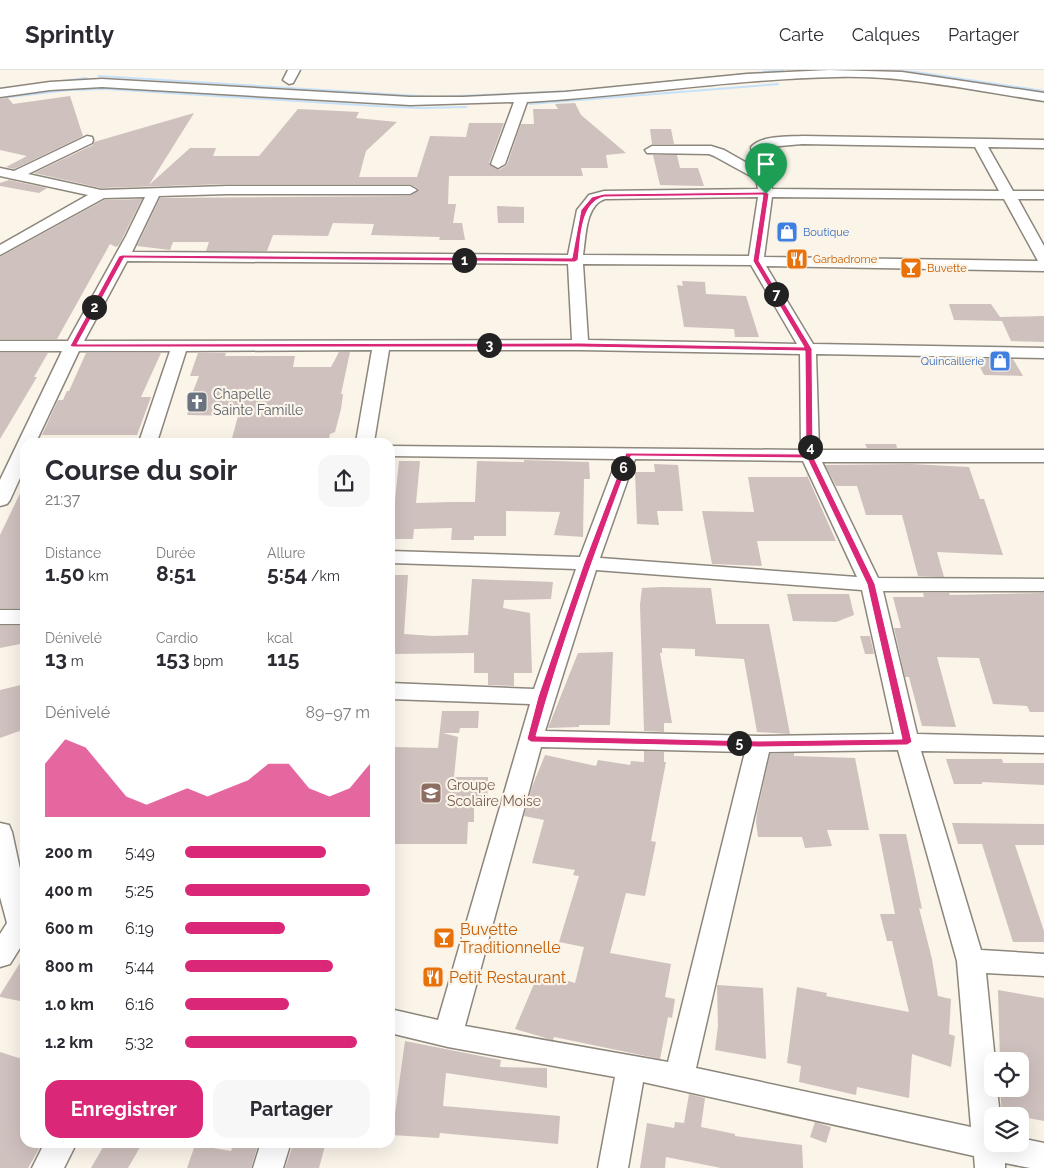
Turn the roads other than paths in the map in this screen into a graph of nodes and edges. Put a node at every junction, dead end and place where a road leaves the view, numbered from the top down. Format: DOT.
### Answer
graph roads {
  1 [pos="0,93"];
  2 [pos="1044,97"];
  3 [pos="522,98"];
  4 [pos="87,140"];
  5 [pos="980,144"];
  6 [pos="1044,144"];
  7 [pos="652,150"];
  8 [pos="498,164"];
  9 [pos="0,172"];
  10 [pos="16,175"];
  11 [pos="762,177"];
  12 [pos="410,190"];
  13 [pos="154,192"];
  14 [pos="100,194"];
  15 [pos="766,194"];
  16 [pos="1008,195"];
  17 [pos="1044,195"];
  18 [pos="0,251"];
  19 [pos="122,256"];
  20 [pos="1044,259"];
  21 [pos="575,260"];
  22 [pos="756,261"];
  23 [pos="1044,266"];
  24 [pos="180,345"];
  25 [pos="580,345"];
  26 [pos="0,346"];
  27 [pos="73,346"];
  28 [pos="381,346"];
  29 [pos="808,349"];
  30 [pos="1044,353"];
  31 [pos="29,438"];
  32 [pos="149,438"];
  33 [pos="366,438"];
  34 [pos="395,451"];
  35 [pos="628,454"];
  36 [pos="810,456"];
  37 [pos="1044,456"];
  38 [pos="20,458"];
  39 [pos="0,500"];
  40 [pos="395,557"];
  41 [pos="588,563"];
  42 [pos="871,584"];
  43 [pos="1044,585"];
  44 [pos="0,617"];
  45 [pos="20,617"];
  46 [pos="395,691"];
  47 [pos="542,697"];
  48 [pos="531,739"];
  49 [pos="907,742"];
  50 [pos="759,744"];
  51 [pos="1044,745"];
  52 [pos="0,832"];
  53 [pos="20,916"];
  54 [pos="20,928"];
  55 [pos="0,956"];
  56 [pos="971,961"];
  57 [pos="1044,965"];
  58 [pos="395,1022"];
  59 [pos="448,1035"];
  60 [pos="631,1067"];
  61 [pos="679,1077"];
  62 [pos="58,1148"];
  63 [pos="274,1148"];
  64 [pos="989,1156"];
  65 [pos="1044,1157"];
  66 [pos="46,1168"];
  67 [pos="268,1168"];
  68 [pos="613,1168"];
  1 -- 3 [label="street"];
  2 -- 3 [label="street"];
  3 -- 8 [label="street"];
  4 -- 10 [label="street"];
  5 -- 6 [label="street"];
  5 -- 11 [label="street"];
  5 -- 16 [label="street"];
  7 -- 11 [label="street"];
  9 -- 10 [label="street"];
  10 -- 14 [label="street"];
  11 -- 15 [label="street"];
  12 -- 13 [label="street"];
  13 -- 14 [label="street"];
  13 -- 19 [label="street"];
  14 -- 18 [label="street"];
  15 -- 16 [label="street"];
  15 -- 21 [label="street"];
  15 -- 22 [label="street"];
  16 -- 17 [label="street"];
  16 -- 20 [label="street"];
  19 -- 21 [label="street"];
  19 -- 27 [label="street"];
  21 -- 22 [label="street"];
  21 -- 25 [label="street"];
  22 -- 23 [label="street"];
  22 -- 29 [label="street"];
  24 -- 27 [label="street"];
  24 -- 28 [label="street"];
  24 -- 32 [label="street"];
  25 -- 28 [label="street"];
  25 -- 29 [label="street"];
  26 -- 27 [label="street"];
  27 -- 31 [label="street"];
  28 -- 33 [label="street"];
  29 -- 30 [label="street"];
  29 -- 36 [label="street"];
  34 -- 35 [label="street"];
  35 -- 36 [label="street"];
  35 -- 41 [label="street"];
  36 -- 37 [label="street"];
  36 -- 42 [label="street"];
  38 -- 39 [label="street"];
  40 -- 41 [label="street"];
  41 -- 42 [label="street"];
  41 -- 47 [label="street"];
  42 -- 43 [label="street"];
  42 -- 49 [label="street"];
  44 -- 45 [label="street"];
  46 -- 47 [label="street"];
  47 -- 48 [label="street"];
  48 -- 50 [label="street"];
  48 -- 59 [label="street"];
  49 -- 50 [label="street"];
  49 -- 51 [label="street"];
  49 -- 56 [label="street"];
  50 -- 61 [label="street"];
  52 -- 53 [label="street"];
  54 -- 55 [label="street"];
  56 -- 57 [label="street"];
  56 -- 64 [label="street"];
  58 -- 59 [label="street"];
  59 -- 60 [label="street"];
  60 -- 61 [label="street"];
  60 -- 68 [label="street"];
  61 -- 64 [label="street"];
  62 -- 66 [label="street"];
  63 -- 67 [label="street"];
  64 -- 65 [label="street"];
}
